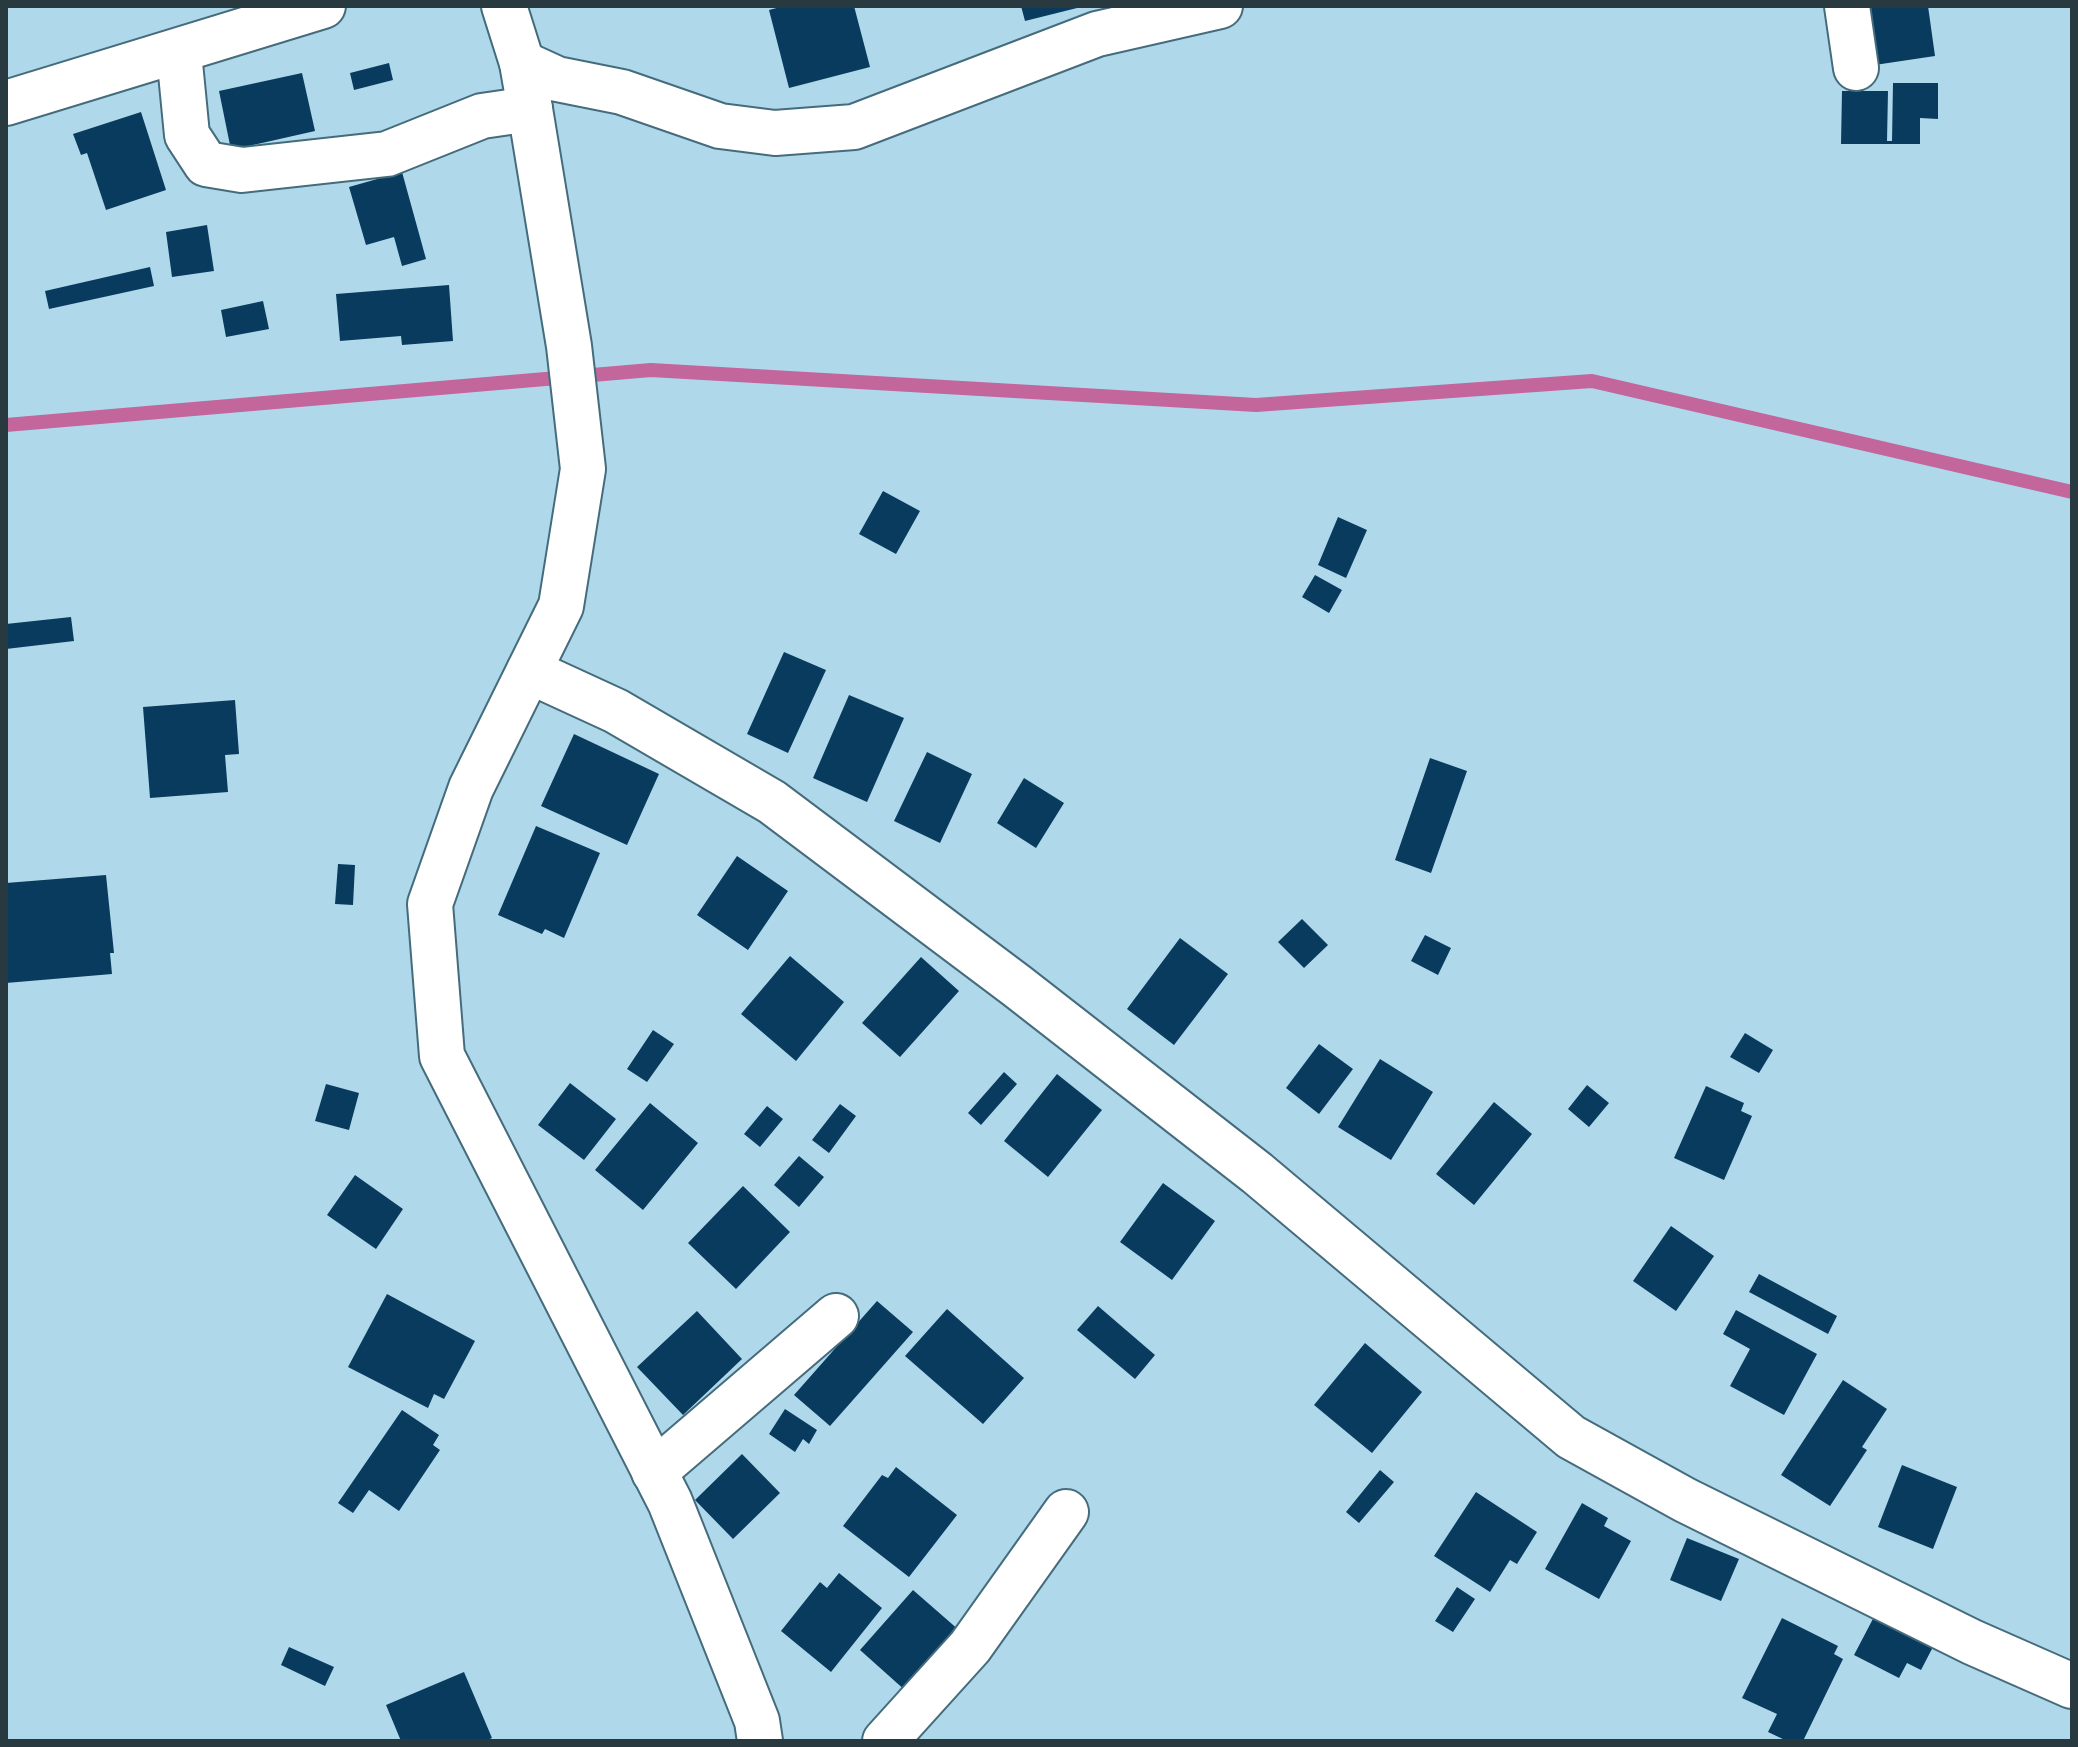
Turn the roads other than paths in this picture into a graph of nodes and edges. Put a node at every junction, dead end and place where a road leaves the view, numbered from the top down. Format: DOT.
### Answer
graph roads {
  1 [pos="323,6"];
  2 [pos="504,6"];
  3 [pos="1220,6"];
  4 [pos="1847,6"];
  5 [pos="179,53"];
  6 [pos="522,63"];
  7 [pos="1856,68"];
  8 [pos="6,103"];
  9 [pos="530,109"];
  10 [pos="529,671"];
  11 [pos="836,1316"];
  12 [pos="654,1472"];
  13 [pos="1066,1512"];
  14 [pos="2072,1686"];
  15 [pos="760,1741"];
  16 [pos="885,1741"];
  1 -- 5 [label="street"];
  2 -- 6 [label="street"];
  3 -- 6 [label="street"];
  4 -- 7 [label="street"];
  5 -- 8 [label="street"];
  5 -- 9 [label="street"];
  6 -- 9 [label="street"];
  9 -- 10 [label="street"];
  10 -- 12 [label="street"];
  10 -- 14 [label="street"];
  11 -- 12 [label="street"];
  12 -- 15 [label="street"];
  13 -- 16 [label="street"];
}
